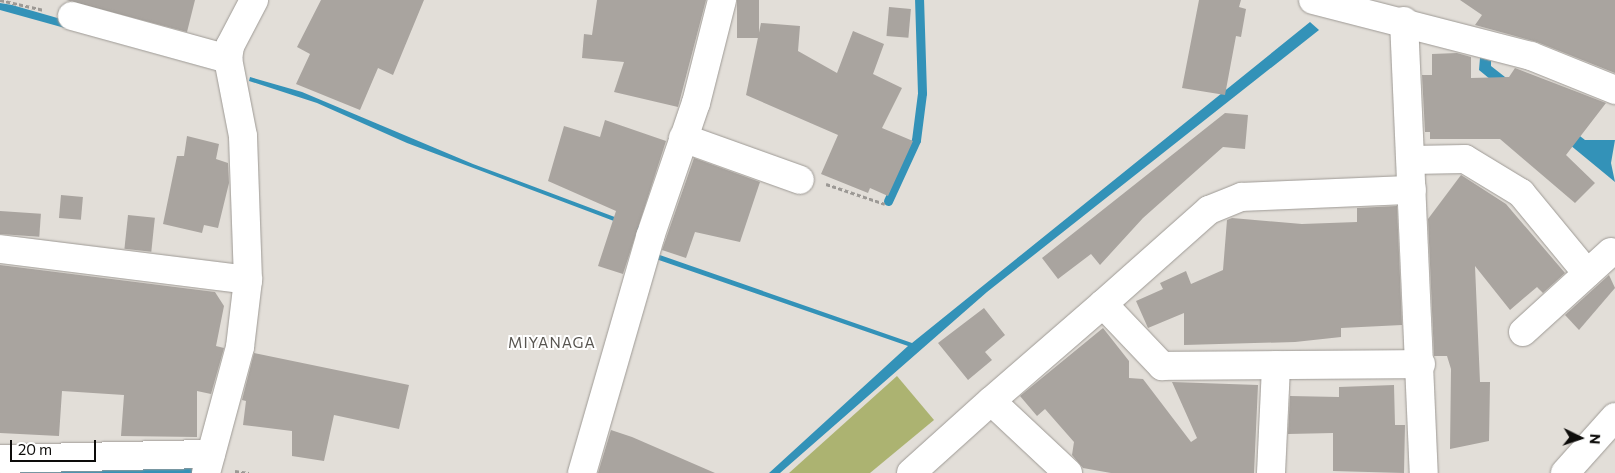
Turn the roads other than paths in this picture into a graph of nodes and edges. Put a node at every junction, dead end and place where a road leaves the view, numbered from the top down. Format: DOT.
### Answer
graph roads {
  1 [pos="254,0"];
  2 [pos="722,0"];
  3 [pos="1322,1"];
  4 [pos="72,16"];
  5 [pos="1404,21"];
  6 [pos="228,59"];
  7 [pos="1615,90"];
  8 [pos="683,138"];
  9 [pos="1411,160"];
  10 [pos="800,180"];
  11 [pos="1412,190"];
  12 [pos="0,249"];
  13 [pos="1611,252"];
  14 [pos="1587,273"];
  15 [pos="248,280"];
  16 [pos="1103,304"];
  17 [pos="1523,332"];
  18 [pos="1421,364"];
  19 [pos="1276,365"];
  20 [pos="991,401"];
  21 [pos="1615,417"];
  22 [pos="0,459"];
  23 [pos="209,463"];
  24 [pos="582,473"];
  25 [pos="911,473"];
  26 [pos="1068,473"];
  27 [pos="1271,473"];
  28 [pos="1424,473"];
  29 [pos="1564,473"];
  1 -- 6 [label="street"];
  2 -- 8 [label="street"];
  3 -- 5 [label="street"];
  4 -- 6 [label="street"];
  5 -- 7 [label="street"];
  5 -- 9 [label="street"];
  6 -- 15 [label="street"];
  8 -- 10 [label="street"];
  8 -- 24 [label="street"];
  9 -- 11 [label="street"];
  9 -- 14 [label="street"];
  11 -- 16 [label="street"];
  11 -- 18 [label="street"];
  12 -- 15 [label="street"];
  13 -- 14 [label="street"];
  14 -- 17 [label="street"];
  15 -- 23 [label="street"];
  16 -- 19 [label="street"];
  16 -- 20 [label="street"];
  18 -- 19 [label="street"];
  18 -- 28 [label="street"];
  19 -- 27 [label="street"];
  20 -- 25 [label="street"];
  20 -- 26 [label="street"];
  21 -- 29 [label="street"];
  22 -- 23 [label="street"];
}
